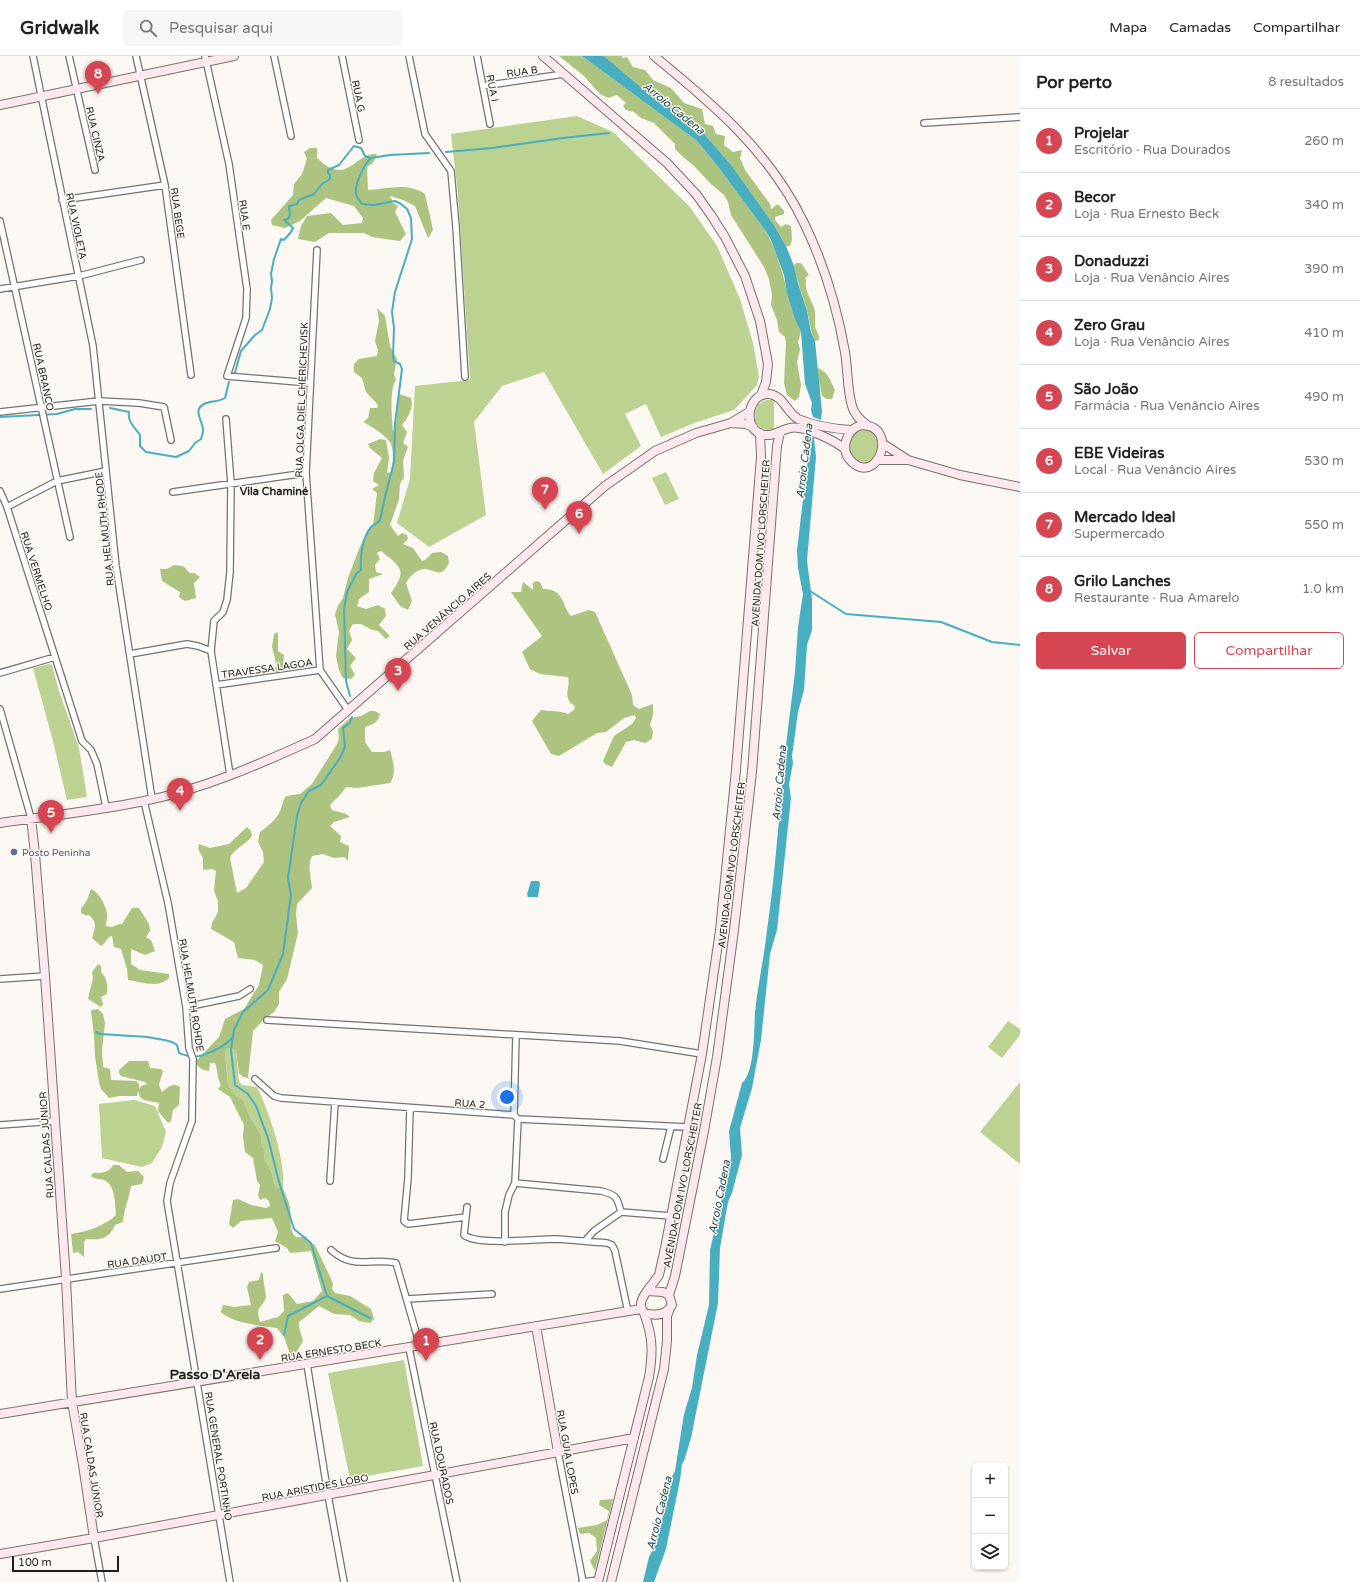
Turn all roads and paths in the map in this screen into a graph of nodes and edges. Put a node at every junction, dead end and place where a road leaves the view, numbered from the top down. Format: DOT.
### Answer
graph roads {
  1 [pos="33,56"];
  2 [pos="69,56"];
  3 [pos="136,56"];
  4 [pos="234,56"];
  5 [pos="274,56"];
  6 [pos="342,56"];
  7 [pos="409,56"];
  8 [pos="477,56"];
  9 [pos="542,56"];
  10 [pos="654,56"];
  11 [pos="206,59"];
  12 [pos="564,74"];
  13 [pos="140,76"];
  14 [pos="483,86"];
  15 [pos="76,90"];
  16 [pos="42,96"];
  17 [pos="0,105"];
  18 [pos="1020,117"];
  19 [pos="924,123"];
  20 [pos="490,124"];
  21 [pos="291,136"];
  22 [pos="359,140"];
  23 [pos="95,170"];
  24 [pos="165,185"];
  25 [pos="62,200"];
  26 [pos="0,221"];
  27 [pos="317,250"];
  28 [pos="141,260"];
  29 [pos="79,276"];
  30 [pos="14,287"];
  31 [pos="0,289"];
  32 [pos="191,375"];
  33 [pos="465,377"];
  34 [pos="310,383"];
  35 [pos="761,395"];
  36 [pos="99,401"];
  37 [pos="41,408"];
  38 [pos="788,409"];
  39 [pos="0,412"];
  40 [pos="750,412"];
  41 [pos="226,419"];
  42 [pos="731,423"];
  43 [pos="866,425"];
  44 [pos="753,427"];
  45 [pos="852,430"];
  46 [pos="783,431"];
  47 [pos="760,433"];
  48 [pos="172,440"];
  49 [pos="882,443"];
  50 [pos="846,450"];
  51 [pos="878,460"];
  52 [pos="908,460"];
  53 [pos="106,471"];
  54 [pos="306,473"];
  55 [pos="57,481"];
  56 [pos="231,484"];
  57 [pos="1020,487"];
  58 [pos="0,491"];
  59 [pos="173,492"];
  60 [pos="7,507"];
  61 [pos="70,537"];
  62 [pos="211,651"];
  63 [pos="130,654"];
  64 [pos="55,657"];
  65 [pos="320,670"];
  66 [pos="0,673"];
  67 [pos="216,685"];
  68 [pos="0,709"];
  69 [pos="348,710"];
  70 [pos="230,775"];
  71 [pos="148,800"];
  72 [pos="106,807"];
  73 [pos="31,818"];
  74 [pos="0,823"];
  75 [pos="44,976"];
  76 [pos="0,979"];
  77 [pos="250,989"];
  78 [pos="186,1007"];
  79 [pos="267,1020"];
  80 [pos="516,1035"];
  81 [pos="702,1054"];
  82 [pos="255,1079"];
  83 [pos="335,1102"];
  84 [pos="410,1108"];
  85 [pos="516,1117"];
  86 [pos="55,1121"];
  87 [pos="0,1125"];
  88 [pos="671,1126"];
  89 [pos="688,1127"];
  90 [pos="663,1159"];
  91 [pos="330,1181"];
  92 [pos="515,1183"];
  93 [pos="466,1207"];
  94 [pos="620,1212"];
  95 [pos="671,1216"];
  96 [pos="466,1218"];
  97 [pos="585,1241"];
  98 [pos="505,1242"];
  99 [pos="276,1248"];
  100 [pos="331,1250"];
  101 [pos="177,1263"];
  102 [pos="66,1279"];
  103 [pos="0,1289"];
  104 [pos="647,1291"];
  105 [pos="492,1294"];
  106 [pos="669,1296"];
  107 [pos="407,1299"];
  108 [pos="642,1311"];
  109 [pos="669,1311"];
  110 [pos="628,1312"];
  111 [pos="536,1326"];
  112 [pos="420,1346"];
  113 [pos="409,1348"];
  114 [pos="307,1364"];
  115 [pos="198,1382"];
  116 [pos="72,1402"];
  117 [pos="0,1414"];
  118 [pos="634,1438"];
  119 [pos="558,1452"];
  120 [pos="435,1475"];
  121 [pos="328,1495"];
  122 [pos="219,1515"];
  123 [pos="94,1538"];
  124 [pos="0,1554"];
  125 [pos="599,1581"];
  126 [pos="102,1582"];
  127 [pos="230,1582"];
  128 [pos="344,1582"];
  129 [pos="457,1582"];
  130 [pos="582,1582"];
  131 [pos="610,1582"];
  1 -- 16 [label="street, RUA VIOLETA"];
  2 -- 15 [label="street, RUA CINZA"];
  3 -- 13 [label="street, RUA BEGE"];
  4 -- 11 [label="main road"];
  5 -- 21 [label="street"];
  6 -- 22 [label="street, RUA G"];
  7 -- 33 [label="street"];
  8 -- 14 [label="street, RUA I"];
  9 -- 12 [label="main road"];
  10 -- 43 [label="main road"];
  11 -- 13 [label="main road"];
  11 -- 34 [label="street, RUA E"];
  12 -- 14 [label="street, RUA B"];
  12 -- 35 [label="main road"];
  13 -- 15 [label="main road"];
  13 -- 24 [label="street, RUA BEGE"];
  14 -- 20 [label="street, RUA I"];
  15 -- 16 [label="main road"];
  15 -- 23 [label="street, RUA CINZA"];
  16 -- 17 [label="main road"];
  16 -- 25 [label="street, RUA VIOLETA"];
  18 -- 19 [label="street"];
  24 -- 25 [label="street"];
  24 -- 32 [label="street, RUA BEGE"];
  25 -- 29 [label="street, RUA VIOLETA"];
  26 -- 30 [label="street, RUA BRANCO"];
  27 -- 34 [label="street, RUA OLGA DIEL CHERICHEVISK"];
  28 -- 29 [label="street"];
  29 -- 30 [label="street"];
  29 -- 36 [label="street, RUA VIOLETA"];
  30 -- 31 [label="street"];
  30 -- 37 [label="street, RUA BRANCO"];
  34 -- 54 [label="street, RUA OLGA DIEL CHERICHEVISK"];
  35 -- 38 [label="main road"];
  35 -- 40 [label="main road"];
  36 -- 37 [label="street"];
  36 -- 48 [label="street"];
  36 -- 53 [label="street, RUA HELMUTH RHODE"];
  37 -- 39 [label="street"];
  37 -- 55 [label="street, RUA BRANCO"];
  38 -- 45 [label="main road"];
  38 -- 46 [label="main road"];
  40 -- 42 [label="main road, RUA VENÂNCIO AIRES"];
  40 -- 44 [label="main road"];
  41 -- 56 [label="street"];
  42 -- 44 [label="main road, RUA VENÂNCIO AIRES"];
  42 -- 69 [label="main road, RUA VENÂNCIO AIRES"];
  43 -- 45 [label="main road"];
  43 -- 49 [label="main road"];
  44 -- 47 [label="main road"];
  45 -- 50 [label="main road"];
  46 -- 47 [label="main road"];
  46 -- 50 [label="main road"];
  46 -- 106 [label="main road, AVENIDA DOM IVO LORSCHEITER"];
  47 -- 81 [label="main road, AVENIDA DOM IVO LORSCHEITER"];
  49 -- 51 [label="main road"];
  49 -- 52 [label="main road"];
  50 -- 51 [label="main road"];
  51 -- 52 [label="main road"];
  52 -- 57 [label="main road"];
  53 -- 55 [label="street"];
  53 -- 63 [label="street, RUA HELMUTH RHODE"];
  54 -- 56 [label="street"];
  54 -- 65 [label="street, RUA OLGA DIEL CHERICHEVISK"];
  55 -- 60 [label="street"];
  55 -- 61 [label="street, RUA BRANCO"];
  56 -- 59 [label="street"];
  56 -- 62 [label="street"];
  58 -- 60 [label="street, RUA VERMELHO"];
  60 -- 64 [label="street, RUA VERMELHO"];
  62 -- 63 [label="street"];
  62 -- 67 [label="street"];
  63 -- 71 [label="street, RUA HELMUTH ROHDE"];
  64 -- 66 [label="street"];
  64 -- 72 [label="street, RUA VERMELHO"];
  65 -- 67 [label="street, TRAVESSA LAGOA"];
  65 -- 69 [label="street"];
  67 -- 70 [label="street"];
  68 -- 73 [label="street, RUA CALDAS JÚNIOR"];
  69 -- 70 [label="main road, RUA VENÂNCIO AIRES"];
  70 -- 71 [label="main road, RUA VENÂNCIO AIRES"];
  71 -- 72 [label="main road, RUA VENÂNCIO AIRES"];
  71 -- 78 [label="street, RUA HELMUTH ROHDE"];
  72 -- 73 [label="main road, RUA VENÂNCIO AIRES"];
  73 -- 74 [label="main road, RUA VENÂNCIO AIRES"];
  73 -- 75 [label="main road, RUA CALDAS JÚNIOR"];
  75 -- 76 [label="street"];
  75 -- 86 [label="main road, RUA CALDAS JÚNIOR"];
  77 -- 78 [label="street"];
  78 -- 101 [label="street, RUA HELMUTH ROHDE"];
  79 -- 80 [label="street"];
  80 -- 81 [label="street"];
  80 -- 85 [label="street"];
  81 -- 89 [label="main road, AVENIDA DOM IVO LORSCHEITER"];
  82 -- 83 [label="street, RUA 2"];
  83 -- 84 [label="street, RUA 2"];
  83 -- 91 [label="street"];
  84 -- 85 [label="street, RUA 2"];
  84 -- 96 [label="street"];
  85 -- 88 [label="street, RUA 2"];
  85 -- 92 [label="street"];
  86 -- 87 [label="street"];
  86 -- 102 [label="main road, RUA CALDAS JÚNIOR"];
  88 -- 89 [label="street, RUA 2"];
  88 -- 90 [label="street"];
  89 -- 95 [label="main road, AVENIDA DOM IVO LORSCHEITER"];
  92 -- 94 [label="street"];
  92 -- 98 [label="street"];
  93 -- 96 [label="street"];
  94 -- 95 [label="street"];
  94 -- 97 [label="street"];
  95 -- 104 [label="main road, AVENIDA DOM IVO LORSCHEITER"];
  96 -- 98 [label="street"];
  97 -- 98 [label="street"];
  97 -- 110 [label="street"];
  99 -- 101 [label="street, RUA DAUDT"];
  100 -- 107 [label="street"];
  101 -- 102 [label="street, RUA DAUDT"];
  101 -- 115 [label="street, RUA GENERAL PORTINHO"];
  102 -- 103 [label="street, RUA DAUDT"];
  102 -- 116 [label="main road, RUA CALDAS JÚNIOR"];
  104 -- 106 [label="main road"];
  104 -- 108 [label="main road, AVENIDA DOM IVO LORSCHEITER"];
  105 -- 107 [label="street"];
  106 -- 109 [label="main road, AVENIDA DOM IVO LORSCHEITER"];
  107 -- 112 [label="street"];
  108 -- 109 [label="main road"];
  108 -- 110 [label="main road, RUA ERNESTO BECK"];
  108 -- 118 [label="main road"];
  109 -- 131 [label="main road, AVENIDA DOM IVO LORSCHEITER"];
  110 -- 111 [label="main road, RUA ERNESTO BECK"];
  111 -- 112 [label="main road, RUA ERNESTO BECK"];
  111 -- 119 [label="main road, RUA GUIA LOPES"];
  112 -- 113 [label="main road, RUA ERNESTO BECK"];
  113 -- 114 [label="main road, RUA ERNESTO BECK"];
  113 -- 120 [label="street, RUA DOURADOS"];
  114 -- 115 [label="main road, RUA ERNESTO BECK"];
  114 -- 121 [label="street"];
  115 -- 116 [label="main road, RUA ERNESTO BECK"];
  115 -- 122 [label="street, RUA GENERAL PORTINHO"];
  116 -- 117 [label="main road, RUA ERNESTO BECK"];
  116 -- 123 [label="main road, RUA CALDAS JÚNIOR"];
  118 -- 119 [label="main road, RUA ARISTIDES LOBO"];
  118 -- 125 [label="main road"];
  119 -- 120 [label="main road, RUA ARISTIDES LOBO"];
  119 -- 130 [label="street, RUA GUIA LOPES"];
  120 -- 121 [label="main road, RUA ARISTIDES LOBO"];
  120 -- 129 [label="street, RUA DOURADOS"];
  121 -- 122 [label="main road, RUA ARISTIDES LOBO"];
  121 -- 128 [label="street"];
  122 -- 123 [label="main road, RUA ARISTIDES LOBO"];
  122 -- 127 [label="street, RUA GENERAL PORTINHO"];
  123 -- 124 [label="main road, RUA ARISTIDES LOBO"];
  123 -- 126 [label="street, RUA CALDAS JÚNIOR"];
  125 -- 130 [label="street"];
}
